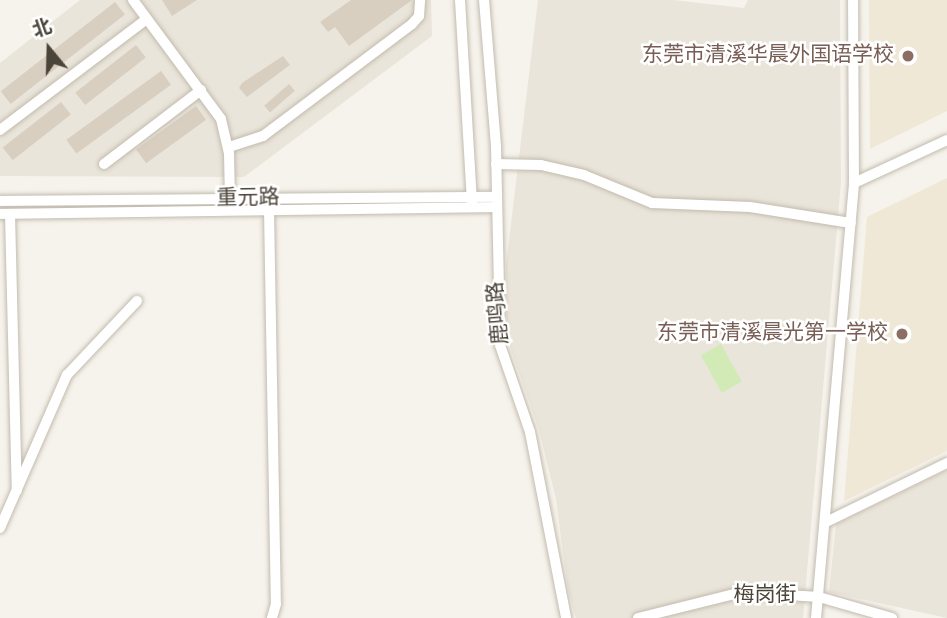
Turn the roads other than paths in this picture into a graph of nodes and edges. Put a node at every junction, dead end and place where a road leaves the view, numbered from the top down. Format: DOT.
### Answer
graph roads {
  1 [pos="133,0"];
  2 [pos="420,0"];
  3 [pos="460,0"];
  4 [pos="484,0"];
  5 [pos="853,0"];
  6 [pos="147,19"];
  7 [pos="201,90"];
  8 [pos="0,130"];
  9 [pos="947,140"];
  10 [pos="229,147"];
  11 [pos="104,164"];
  12 [pos="496,164"];
  13 [pos="854,183"];
  14 [pos="230,199"];
  15 [pos="0,201"];
  16 [pos="472,202"];
  17 [pos="496,202"];
  18 [pos="270,210"];
  19 [pos="5,214"];
  20 [pos="850,223"];
  21 [pos="137,301"];
  22 [pos="947,463"];
  23 [pos="17,491"];
  24 [pos="826,522"];
  25 [pos="0,528"];
  26 [pos="819,597"];
  27 [pos="272,618"];
  28 [pos="566,618"];
  29 [pos="638,618"];
  30 [pos="816,618"];
  31 [pos="892,618"];
  1 -- 6 [label="street"];
  2 -- 10 [label="street"];
  3 -- 16 [label="street"];
  4 -- 12 [label="street, 鹿鸣路"];
  5 -- 13 [label="street"];
  6 -- 7 [label="street"];
  6 -- 8 [label="street"];
  7 -- 10 [label="street"];
  7 -- 11 [label="street"];
  9 -- 13 [label="street"];
  10 -- 14 [label="street"];
  12 -- 17 [label="street, 鹿鸣路"];
  12 -- 20 [label="street"];
  13 -- 20 [label="street"];
  14 -- 15 [label="street, 重元路"];
  14 -- 16 [label="street, 重元路"];
  16 -- 17 [label="street, 重元路"];
  16 -- 18 [label="street, 重元路"];
  17 -- 28 [label="street, 鹿鸣路"];
  18 -- 19 [label="street, 重元路"];
  18 -- 27 [label="street"];
  19 -- 23 [label="street"];
  20 -- 24 [label="street"];
  21 -- 23 [label="street"];
  22 -- 24 [label="street"];
  23 -- 25 [label="street"];
  24 -- 26 [label="street"];
  26 -- 29 [label="street, 梅岗街"];
  26 -- 30 [label="street"];
  26 -- 31 [label="street, 梅岗街"];
}
